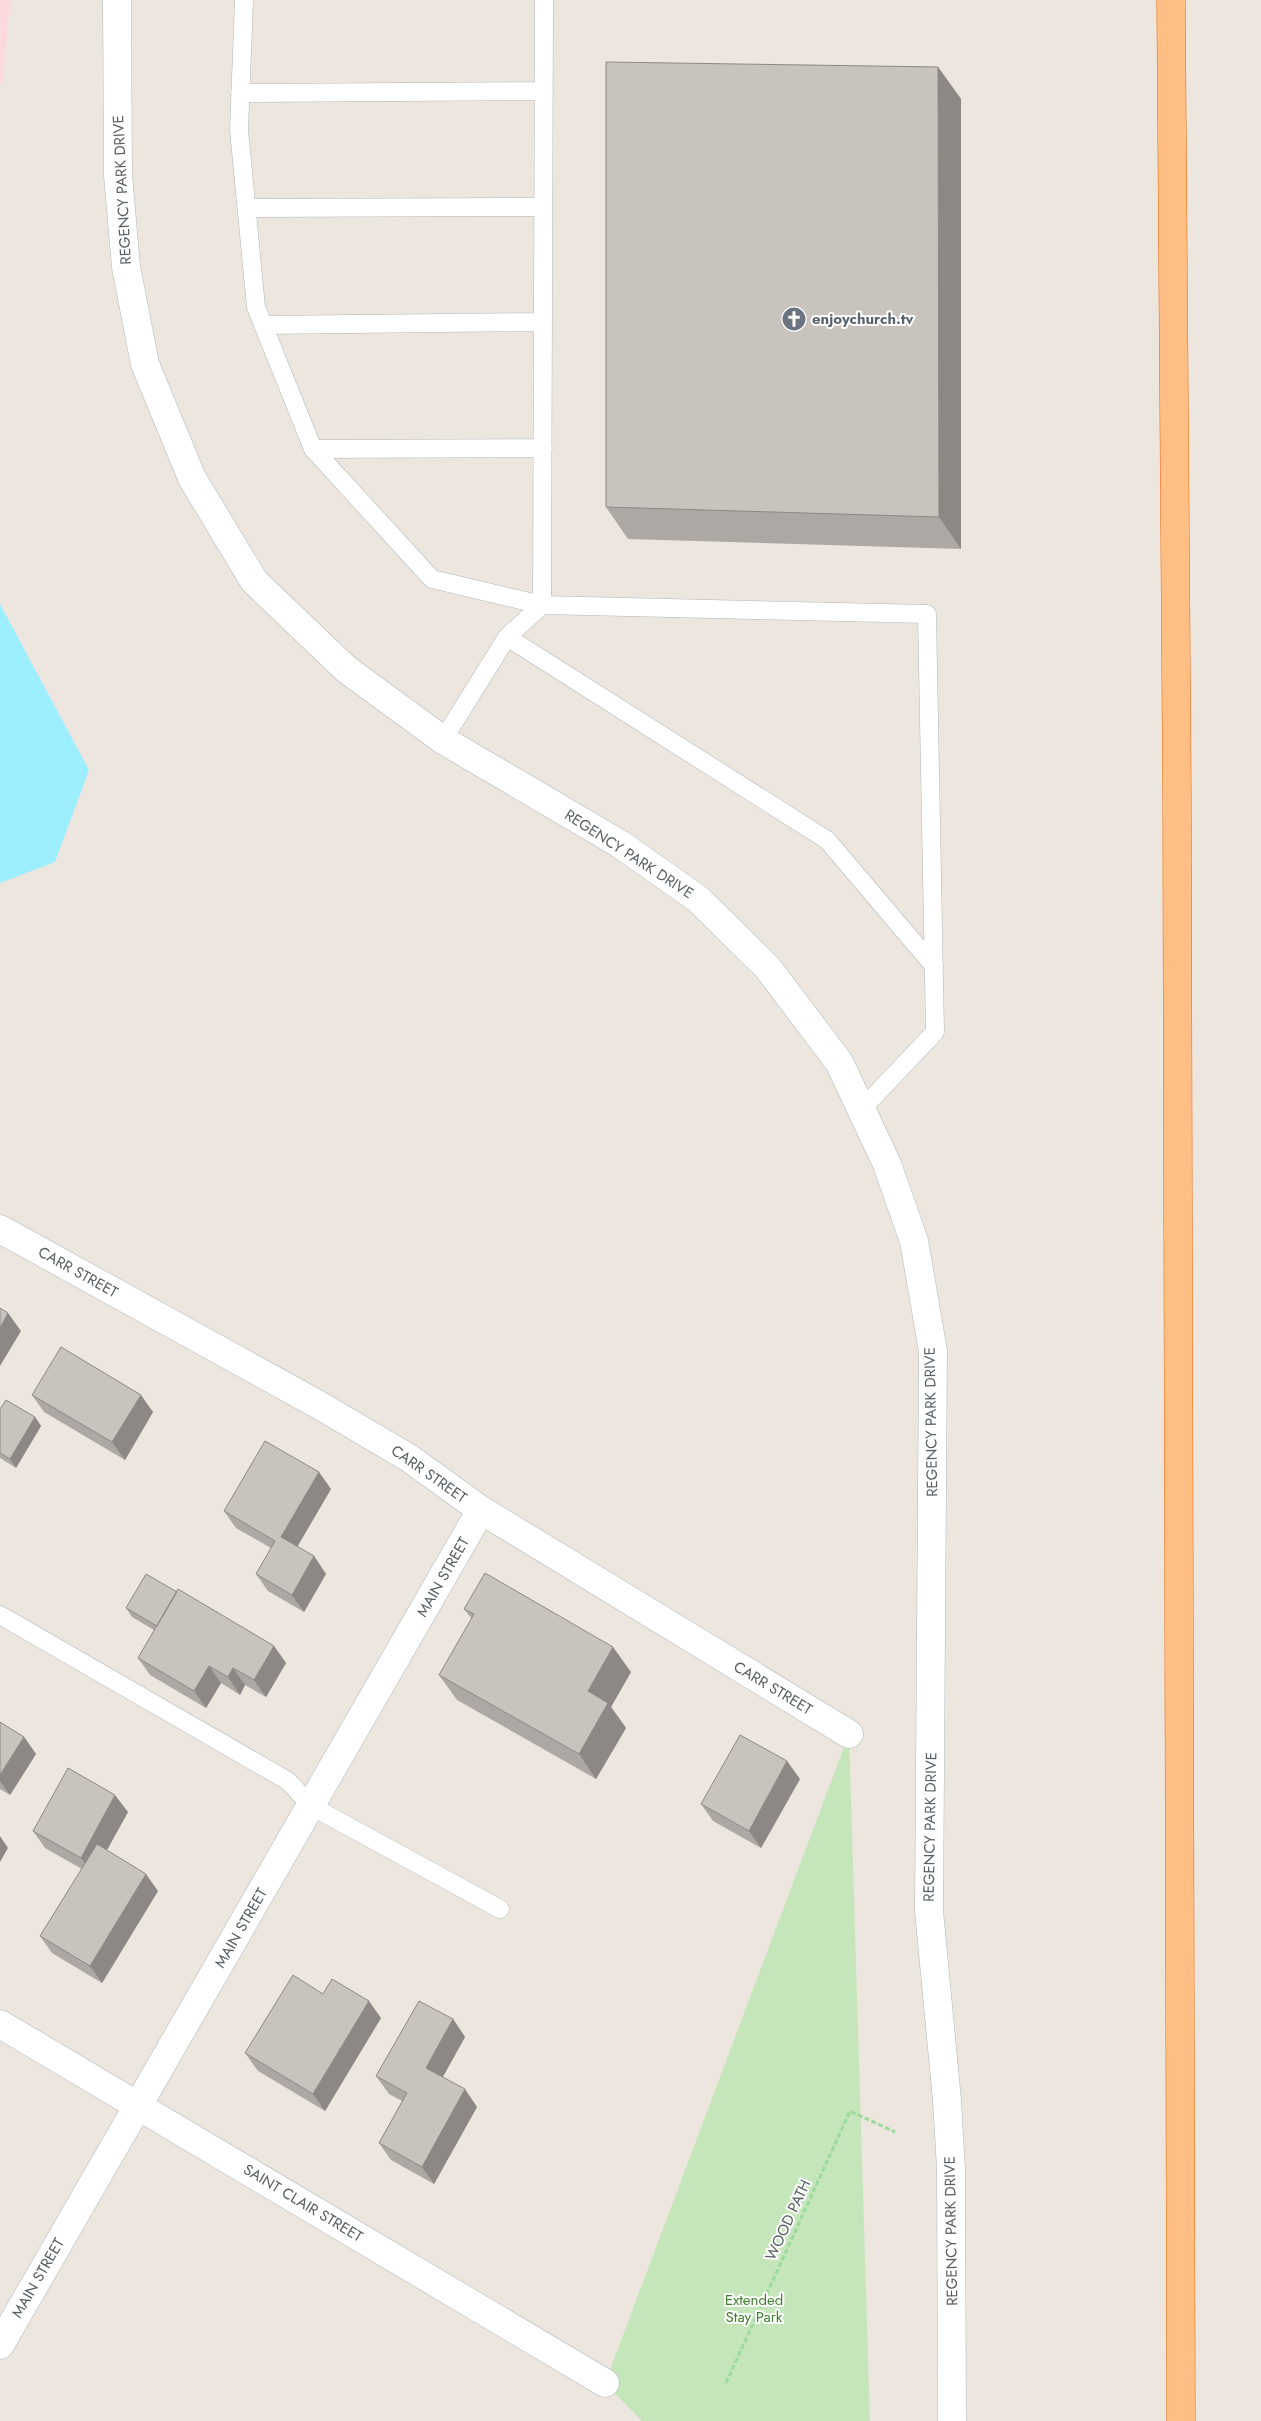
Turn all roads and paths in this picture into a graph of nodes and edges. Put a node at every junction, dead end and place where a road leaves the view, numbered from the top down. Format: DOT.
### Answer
graph roads {
  1 [pos="116,0"];
  2 [pos="244,0"];
  3 [pos="544,0"];
  4 [pos="1171,0"];
  5 [pos="544,91"];
  6 [pos="240,93"];
  7 [pos="544,207"];
  8 [pos="247,208"];
  9 [pos="543,322"];
  10 [pos="263,326"];
  11 [pos="543,448"];
  12 [pos="313,449"];
  13 [pos="542,605"];
  14 [pos="507,637"];
  15 [pos="443,740"];
  16 [pos="934,966"];
  17 [pos="861,1110"];
  18 [pos="0,1229"];
  19 [pos="481,1510"];
  20 [pos="0,1615"];
  21 [pos="849,1734"];
  22 [pos="311,1806"];
  23 [pos="500,1909"];
  24 [pos="0,2024"];
  25 [pos="139,2105"];
  26 [pos="895,2132"];
  27 [pos="0,2345"];
  28 [pos="605,2383"];
  29 [pos="726,2383"];
  30 [pos="952,2421"];
  31 [pos="1182,2421"];
  1 -- 15 [label="street, REGENCY PARK DRIVE"];
  2 -- 6 [label="lane"];
  3 -- 5 [label="lane"];
  4 -- 31 [label="highway"];
  5 -- 6 [label="lane"];
  5 -- 7 [label="lane"];
  6 -- 8 [label="lane"];
  7 -- 8 [label="lane"];
  7 -- 9 [label="lane"];
  8 -- 10 [label="lane"];
  9 -- 10 [label="lane"];
  9 -- 11 [label="lane"];
  10 -- 12 [label="lane"];
  11 -- 12 [label="lane"];
  11 -- 13 [label="lane"];
  12 -- 13 [label="lane"];
  13 -- 14 [label="lane"];
  13 -- 16 [label="lane"];
  14 -- 15 [label="lane"];
  14 -- 16 [label="lane"];
  15 -- 17 [label="street, REGENCY PARK DRIVE"];
  16 -- 17 [label="lane"];
  17 -- 30 [label="street, REGENCY PARK DRIVE"];
  18 -- 19 [label="street, CARR STREET"];
  19 -- 21 [label="street, CARR STREET"];
  19 -- 22 [label="street, MAIN STREET"];
  20 -- 22 [label="lane"];
  22 -- 23 [label="lane"];
  22 -- 25 [label="street, MAIN STREET"];
  24 -- 25 [label="street, SAINT CLAIR STREET"];
  25 -- 27 [label="street, MAIN STREET"];
  25 -- 28 [label="street, SAINT CLAIR STREET"];
  26 -- 29 [label="path, WOOD PATH"];
}
